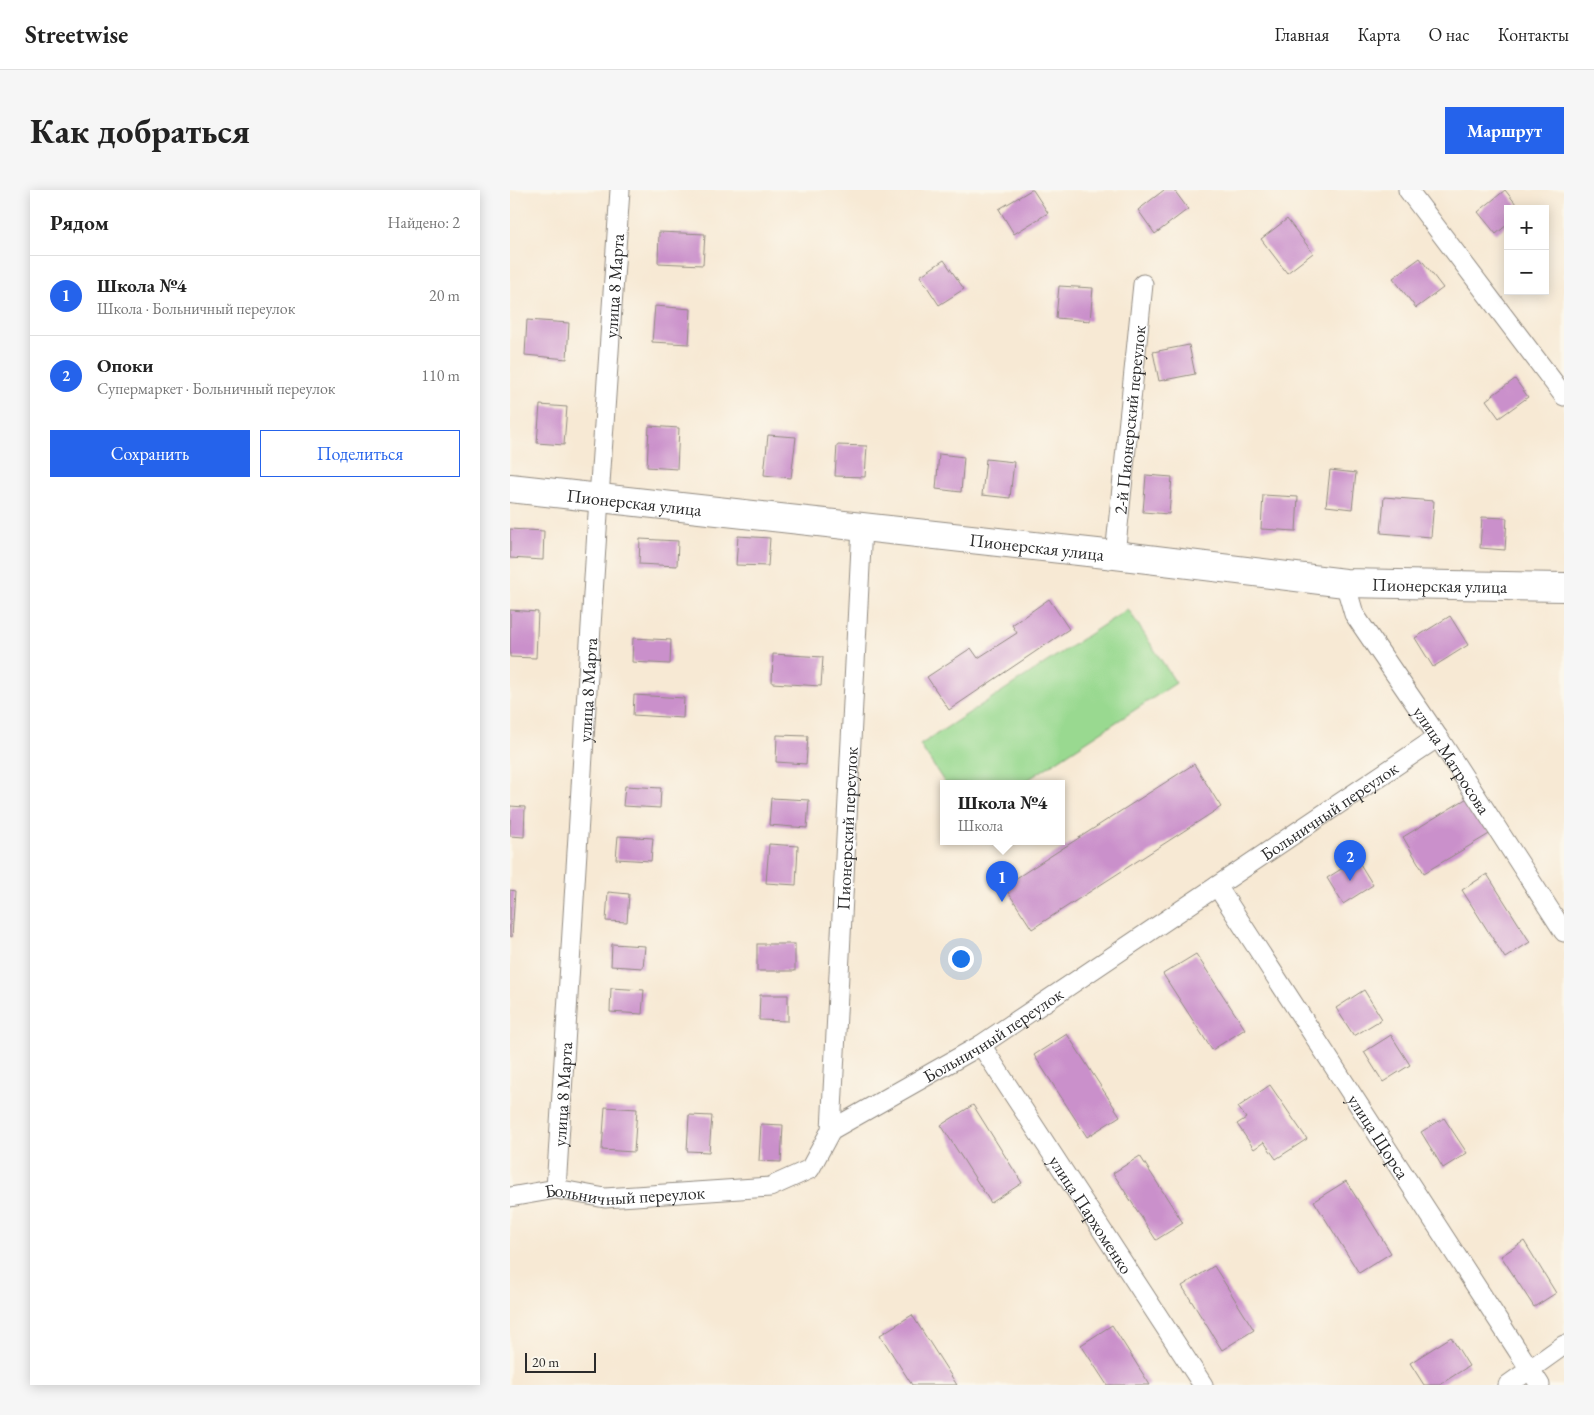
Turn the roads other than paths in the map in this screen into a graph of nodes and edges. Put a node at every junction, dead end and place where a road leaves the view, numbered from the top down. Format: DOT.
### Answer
graph roads {
  1 [pos="620,190"];
  2 [pos="1408,190"];
  3 [pos="1142,284"];
  4 [pos="1564,396"];
  5 [pos="510,488"];
  6 [pos="599,498"];
  7 [pos="862,526"];
  8 [pos="1115,555"];
  9 [pos="1345,583"];
  10 [pos="1564,587"];
  11 [pos="1438,737"];
  12 [pos="1217,886"];
  13 [pos="1564,932"];
  14 [pos="981,1045"];
  15 [pos="831,1130"];
  16 [pos="556,1189"];
  17 [pos="510,1197"];
  18 [pos="1564,1345"];
  19 [pos="1530,1369"];
  20 [pos="1203,1385"];
  21 [pos="1508,1385"];
  22 [pos="1540,1385"];
  1 -- 6 [label="street, улица 8 Марта"];
  2 -- 4 [label="street"];
  3 -- 8 [label="street, 2-й Пионерский переулок"];
  5 -- 6 [label="street, Пионерская улица"];
  6 -- 7 [label="street, Пионерская улица"];
  6 -- 16 [label="street, улица 8 Марта"];
  7 -- 8 [label="street, Пионерская улица"];
  7 -- 15 [label="street, Пионерский переулок"];
  8 -- 9 [label="street, Пионерская улица"];
  9 -- 10 [label="street, Пионерская улица"];
  9 -- 11 [label="street, улица Матросова"];
  11 -- 12 [label="street, Больничный переулок"];
  11 -- 13 [label="street, улица Матросова"];
  12 -- 14 [label="street, Больничный переулок"];
  12 -- 19 [label="street, улица Щорса"];
  14 -- 15 [label="street, Больничный переулок"];
  14 -- 20 [label="street, улица Пархоменко"];
  15 -- 16 [label="street, Больничный переулок"];
  16 -- 17 [label="street, Больничный переулок"];
  18 -- 19 [label="street"];
  19 -- 21 [label="street"];
  19 -- 22 [label="street, улица Щорса"];
}
